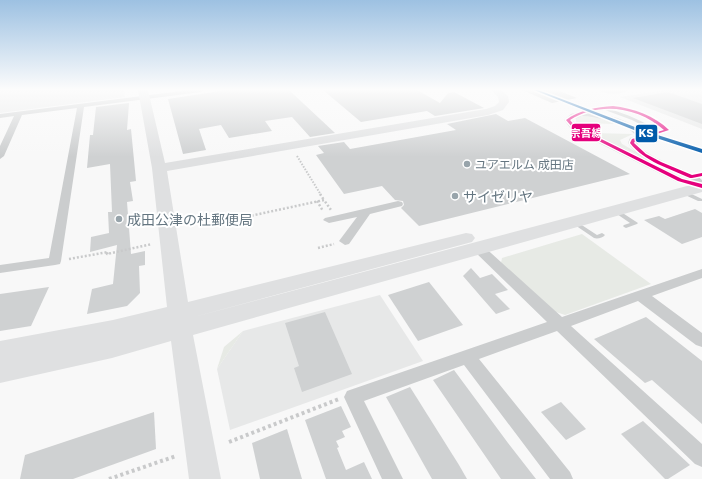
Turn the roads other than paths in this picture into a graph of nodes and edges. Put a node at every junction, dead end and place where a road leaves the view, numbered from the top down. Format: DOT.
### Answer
graph roads {
  1 [pos="30,112"];
  2 [pos="80,112"];
  3 [pos="148,112"];
  4 [pos="486,112"];
  5 [pos="590,112"];
  6 [pos="599,112"];
  7 [pos="611,112"];
  8 [pos="631,112"];
  9 [pos="19,114"];
  10 [pos="582,114"];
  11 [pos="0,116"];
  12 [pos="658,133"];
  13 [pos="651,135"];
  14 [pos="640,138"];
  15 [pos="0,156"];
  16 [pos="159,168"];
  17 [pos="695,185"];
  18 [pos="398,204"];
  19 [pos="615,210"];
  20 [pos="366,212"];
  21 [pos="332,218"];
  22 [pos="573,221"];
  23 [pos="626,226"];
  24 [pos="602,235"];
  25 [pos="344,241"];
  26 [pos="477,247"];
  27 [pos="0,269"];
  28 [pos="702,273"];
  29 [pos="640,295"];
  30 [pos="179,320"];
  31 [pos="561,324"];
  32 [pos="702,341"];
  33 [pos="0,351"];
  34 [pos="467,356"];
  35 [pos="0,372"];
  36 [pos="702,456"];
  37 [pos="205,479"];
  38 [pos="393,479"];
  39 [pos="563,479"];
  1 -- 9 [label="street"];
  2 -- 27 [label="street"];
  3 -- 16 [label="street"];
  4 -- 16 [label="street"];
  5 -- 10 [label="lane"];
  6 -- 13 [label="lane"];
  7 -- 12 [label="lane"];
  8 -- 12 [label="lane"];
  9 -- 11 [label="street"];
  9 -- 15 [label="street"];
  10 -- 14 [label="street"];
  10 -- 17 [label="street"];
  12 -- 13 [label="lane"];
  13 -- 14 [label="lane"];
  14 -- 17 [label="street"];
  16 -- 30 [label="street"];
  17 -- 19 [label="street"];
  17 -- 30 [label="street"];
  18 -- 20 [label="street"];
  19 -- 22 [label="street"];
  19 -- 23 [label="lane"];
  20 -- 21 [label="street"];
  20 -- 25 [label="street"];
  22 -- 24 [label="lane"];
  22 -- 26 [label="street"];
  26 -- 30 [label="street"];
  26 -- 31 [label="street"];
  28 -- 29 [label="street"];
  29 -- 31 [label="street"];
  29 -- 32 [label="street"];
  30 -- 33 [label="street"];
  30 -- 35 [label="street"];
  30 -- 37 [label="street"];
  31 -- 34 [label="street"];
  31 -- 36 [label="street"];
  34 -- 38 [label="street"];
  34 -- 39 [label="street"];
}
